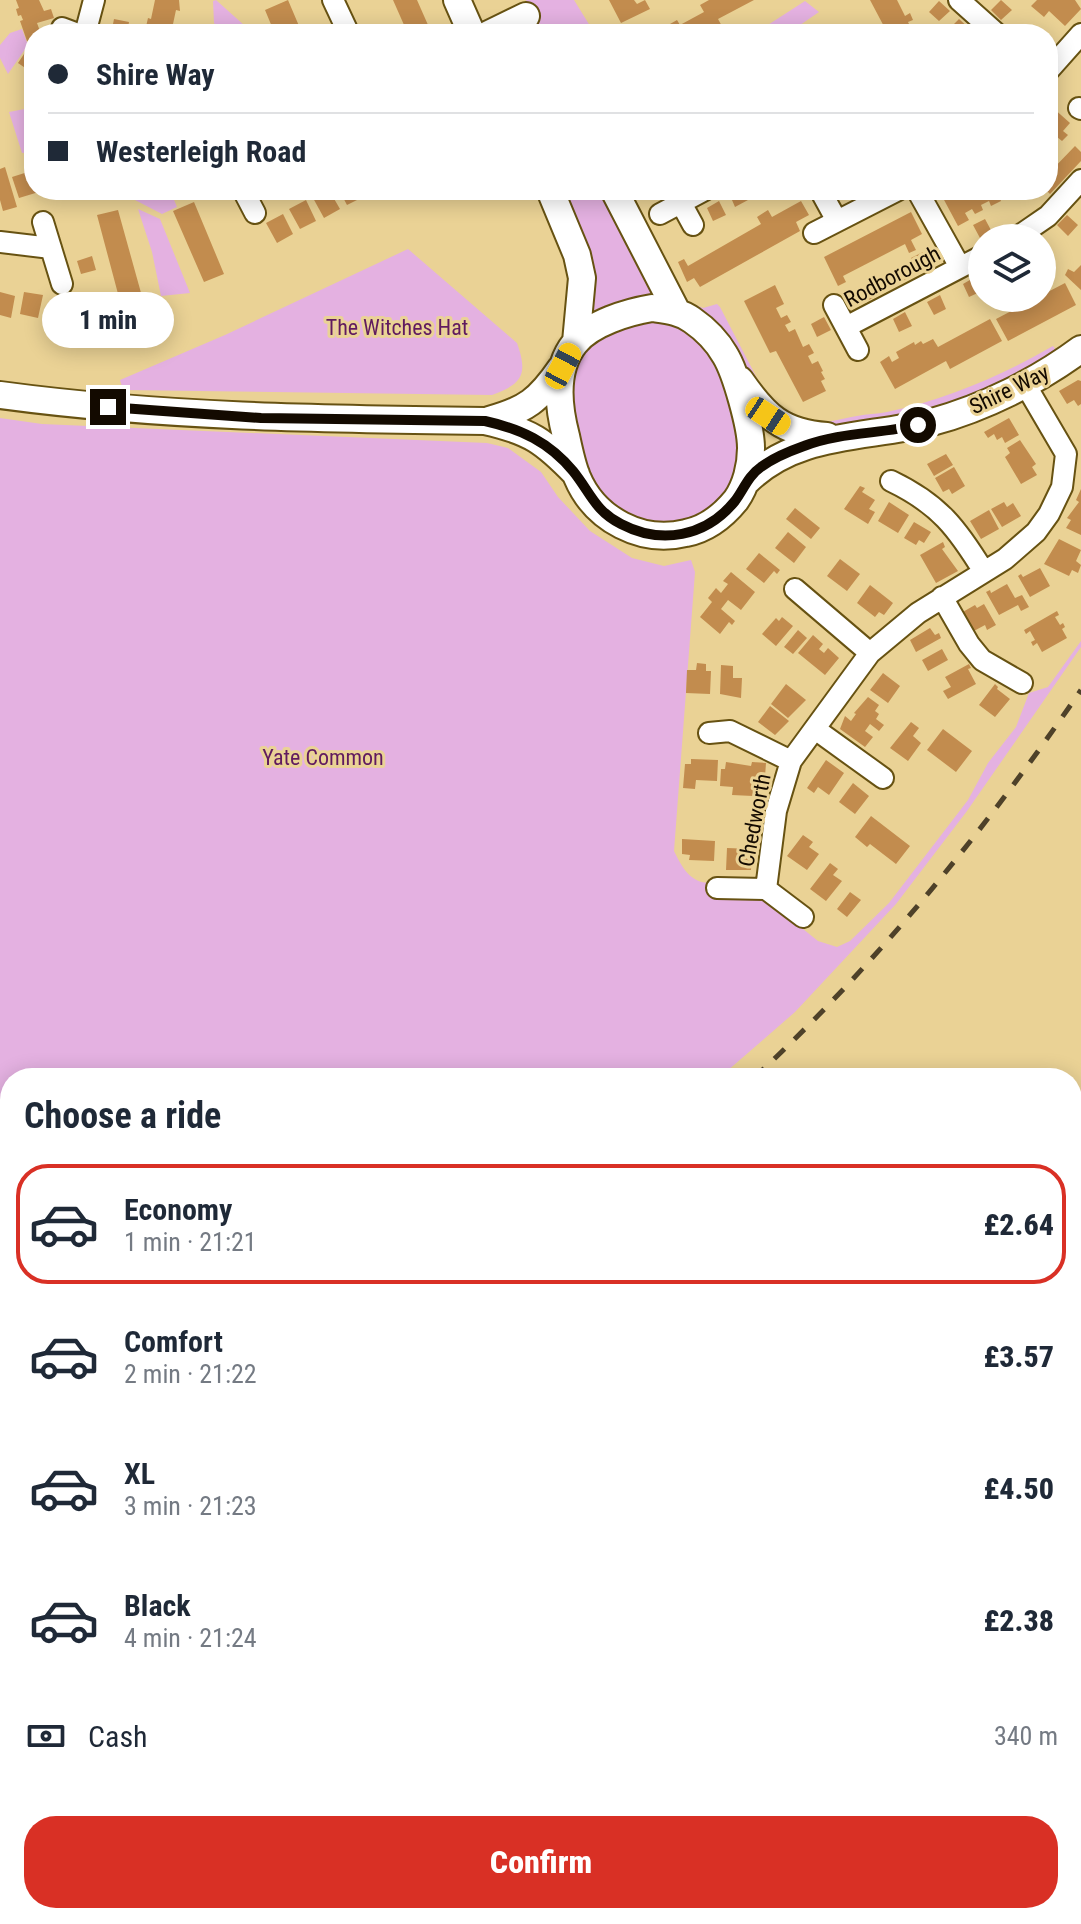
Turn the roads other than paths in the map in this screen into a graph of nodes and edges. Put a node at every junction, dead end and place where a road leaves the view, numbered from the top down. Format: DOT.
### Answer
graph roads {
  1 [pos="94,0"];
  2 [pos="333,0"];
  3 [pos="457,0"];
  4 [pos="959,0"];
  5 [pos="88,24"];
  6 [pos="344,24"];
  7 [pos="468,24"];
  8 [pos="986,24"];
  9 [pos="1081,34"];
  10 [pos="1058,60"];
  11 [pos="1081,180"];
  12 [pos="249,200"];
  13 [pos="554,200"];
  14 [pos="619,200"];
  15 [pos="687,200"];
  16 [pos="825,200"];
  17 [pos="878,200"];
  18 [pos="923,200"];
  19 [pos="681,203"];
  20 [pos="255,213"];
  21 [pos="660,214"];
  22 [pos="837,221"];
  23 [pos="43,222"];
  24 [pos="1036,224"];
  25 [pos="693,225"];
  26 [pos="814,233"];
  27 [pos="0,242"];
  28 [pos="51,248"];
  29 [pos="968,263"];
  30 [pos="960,267"];
  31 [pos="62,284"];
  32 [pos="834,305"];
  33 [pos="677,312"];
  34 [pos="846,327"];
  35 [pos="576,342"];
  36 [pos="1081,349"];
  37 [pos="858,350"];
  38 [pos="563,366"];
  39 [pos="730,366"];
  40 [pos="1025,384"];
  41 [pos="0,395"];
  42 [pos="485,421"];
  43 [pos="838,437"];
  44 [pos="1074,450"];
  45 [pos="576,474"];
  46 [pos="747,481"];
  47 [pos="891,481"];
  48 [pos="984,572"];
  49 [pos="795,589"];
  50 [pos="942,597"];
  51 [pos="870,653"];
  52 [pos="1022,683"];
  53 [pos="815,729"];
  54 [pos="709,733"];
  55 [pos="791,761"];
  56 [pos="883,778"];
  57 [pos="717,888"];
  58 [pos="766,889"];
  59 [pos="803,917"];
  1 -- 5 [label="street"];
  2 -- 6 [label="street"];
  3 -- 7 [label="street"];
  4 -- 8 [label="street"];
  9 -- 10 [label="street"];
  11 -- 24 [label="street"];
  12 -- 20 [label="street"];
  13 -- 35 [label="street"];
  14 -- 33 [label="street"];
  15 -- 19 [label="street"];
  16 -- 22 [label="street"];
  17 -- 22 [label="street"];
  18 -- 30 [label="street, Rodborough"];
  19 -- 21 [label="street"];
  19 -- 25 [label="street"];
  22 -- 26 [label="street"];
  23 -- 28 [label="street"];
  27 -- 28 [label="street"];
  28 -- 31 [label="street"];
  29 -- 30 [label="street, Rodborough"];
  30 -- 34 [label="street, Rodborough"];
  32 -- 34 [label="street, Rodborough"];
  33 -- 35 [label="street"];
  33 -- 39 [label="street"];
  34 -- 37 [label="street, Rodborough"];
  35 -- 38 [label="street"];
  36 -- 40 [label="street, Shire Way"];
  38 -- 42 [label="street"];
  38 -- 45 [label="street"];
  39 -- 43 [label="street, Shire Way"];
  39 -- 46 [label="street"];
  40 -- 43 [label="street, Shire Way"];
  40 -- 44 [label="street, Chedworth"];
  41 -- 42 [label="street"];
  42 -- 45 [label="street"];
  43 -- 46 [label="street, Shire Way"];
  44 -- 48 [label="street, Chedworth"];
  45 -- 46 [label="street"];
  47 -- 48 [label="street"];
  48 -- 50 [label="street, Chedworth"];
  49 -- 51 [label="street"];
  50 -- 51 [label="street, Chedworth"];
  50 -- 52 [label="street"];
  51 -- 53 [label="street, Chedworth"];
  53 -- 55 [label="street, Chedworth"];
  53 -- 56 [label="street"];
  54 -- 55 [label="street, Chedworth"];
  55 -- 58 [label="street, Chedworth"];
  57 -- 58 [label="street, Chedworth"];
  58 -- 59 [label="street, Chedworth"];
}
